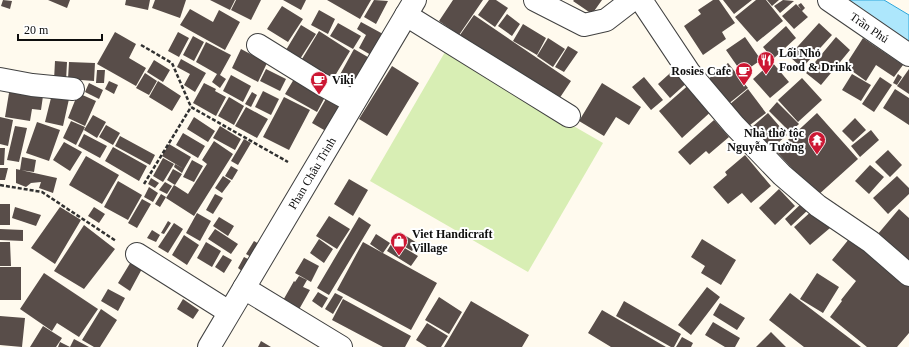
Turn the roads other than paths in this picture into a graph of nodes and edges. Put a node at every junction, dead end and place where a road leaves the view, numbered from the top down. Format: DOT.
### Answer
graph roads {
  1 [pos="535,0"];
  2 [pos="632,0"];
  3 [pos="641,0"];
  4 [pos="829,0"];
  5 [pos="411,7"];
  6 [pos="258,45"];
  7 [pos="909,55"];
  8 [pos="0,79"];
  9 [pos="73,89"];
  10 [pos="354,102"];
  11 [pos="569,116"];
  12 [pos="137,254"];
  13 [pos="909,275"];
  14 [pos="244,288"];
  15 [pos="229,312"];
  16 [pos="209,347"];
  17 [pos="341,347"];
  1 -- 2 [label="street"];
  3 -- 13 [label="street"];
  4 -- 7 [label="street, Trần Phú"];
  5 -- 10 [label="street, Phan Châu Trinh"];
  5 -- 11 [label="street"];
  6 -- 10 [label="street"];
  8 -- 9 [label="street"];
  10 -- 14 [label="street, Phan Châu Trinh"];
  12 -- 15 [label="street"];
  14 -- 15 [label="street, Phan Châu Trinh"];
  14 -- 17 [label="street"];
  15 -- 16 [label="street, Phan Châu Trinh"];
}
